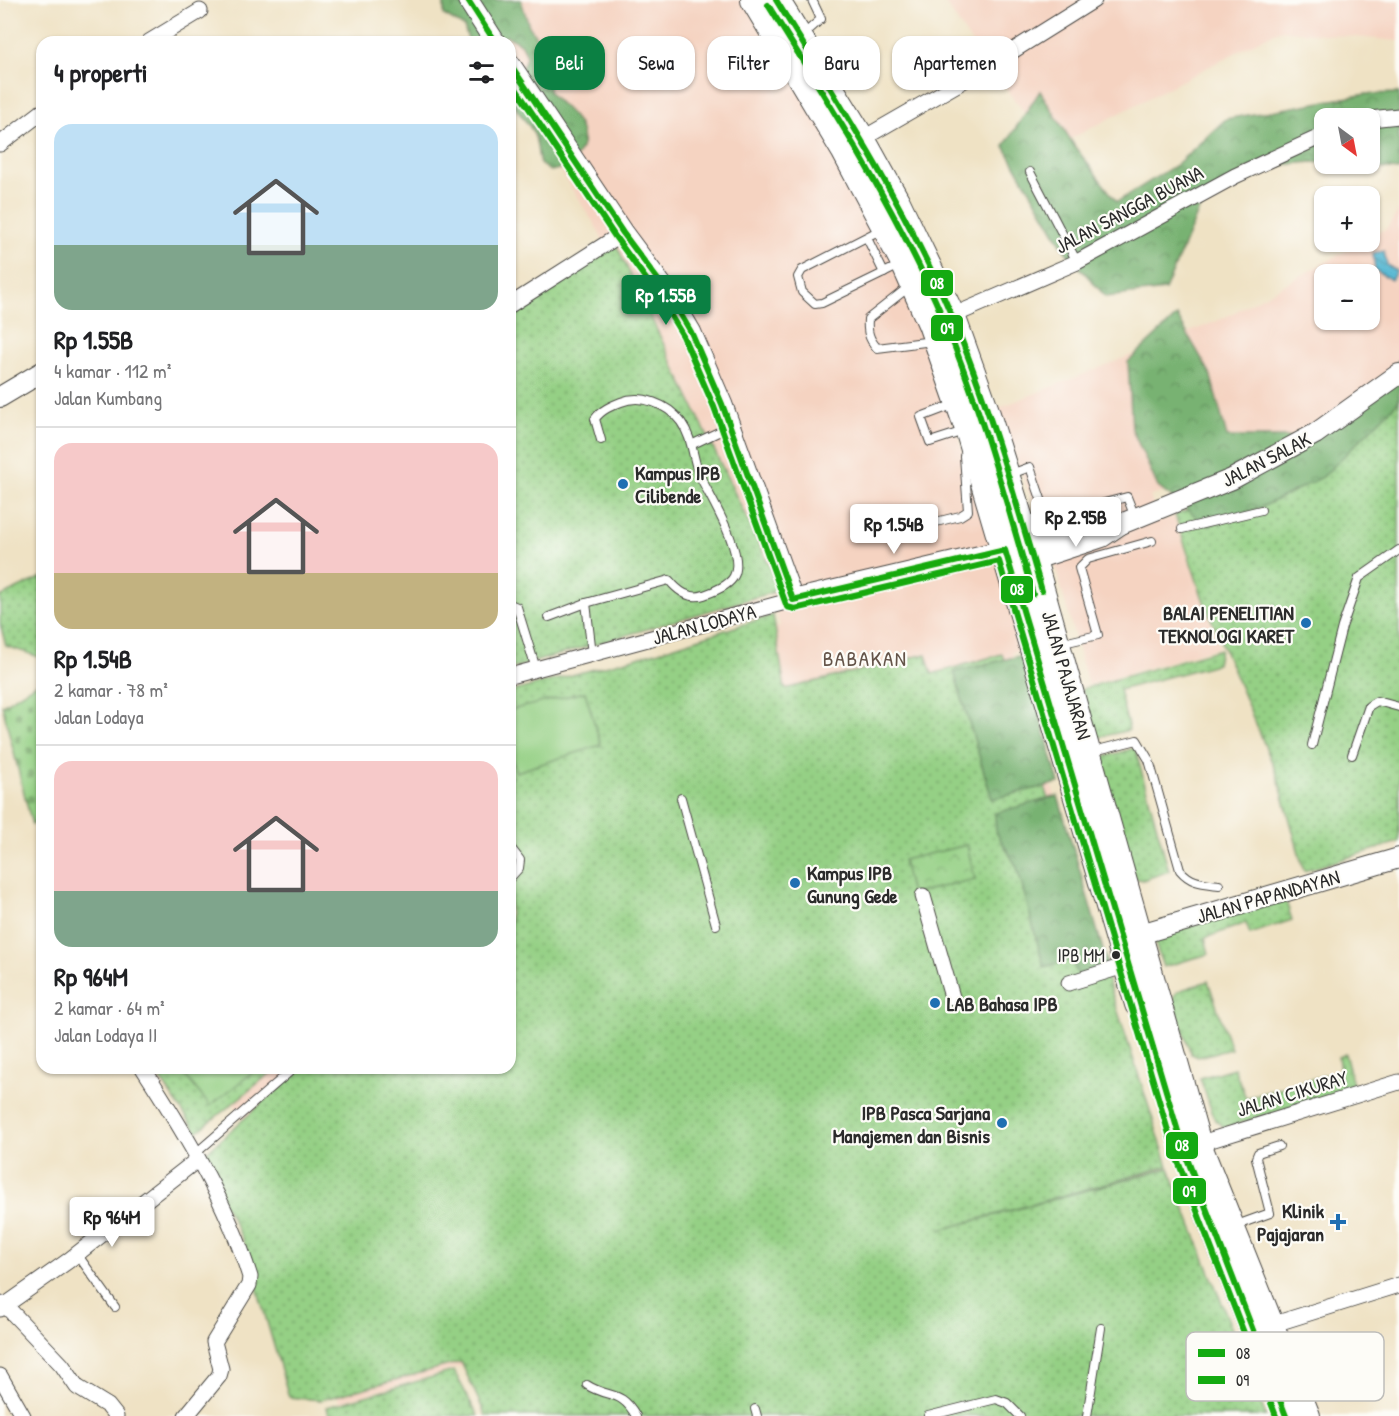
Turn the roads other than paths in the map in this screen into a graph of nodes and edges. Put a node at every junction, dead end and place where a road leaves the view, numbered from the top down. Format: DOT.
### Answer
graph roads {
  1 [pos="468,0"];
  2 [pos="754,0"];
  3 [pos="776,0"];
  4 [pos="812,0"];
  5 [pos="1094,0"];
  6 [pos="200,11"];
  7 [pos="159,36"];
  8 [pos="491,36"];
  9 [pos="799,37"];
  10 [pos="516,74"];
  11 [pos="1399,116"];
  12 [pos="36,117"];
  13 [pos="1380,118"];
  14 [pos="862,139"];
  15 [pos="1314,140"];
  16 [pos="0,144"];
  17 [pos="1030,172"];
  18 [pos="623,233"];
  19 [pos="876,233"];
  20 [pos="1077,262"];
  21 [pos="901,273"];
  22 [pos="516,301"];
  23 [pos="952,316"];
  24 [pos="937,341"];
  25 [pos="1399,375"];
  26 [pos="36,376"];
  27 [pos="0,397"];
  28 [pos="959,403"];
  29 [pos="729,427"];
  30 [pos="971,438"];
  31 [pos="601,440"];
  32 [pos="693,444"];
  33 [pos="1006,476"];
  34 [pos="1261,510"];
  35 [pos="1128,521"];
  36 [pos="936,522"];
  37 [pos="1182,529"];
  38 [pos="1152,541"];
  39 [pos="1399,550"];
  40 [pos="1019,555"];
  41 [pos="793,600"];
  42 [pos="586,603"];
  43 [pos="516,607"];
  44 [pos="549,617"];
  45 [pos="1058,645"];
  46 [pos="592,654"];
  47 [pos="536,669"];
  48 [pos="516,674"];
  49 [pos="1399,707"];
  50 [pos="1312,746"];
  51 [pos="1089,752"];
  52 [pos="1352,755"];
  53 [pos="681,798"];
  54 [pos="516,855"];
  55 [pos="1399,858"];
  56 [pos="516,871"];
  57 [pos="1219,885"];
  58 [pos="923,896"];
  59 [pos="716,925"];
  60 [pos="1137,935"];
  61 [pos="1127,965"];
  62 [pos="1069,983"];
  63 [pos="952,997"];
  64 [pos="146,1074"];
  65 [pos="287,1074"];
  66 [pos="1399,1082"];
  67 [pos="1190,1146"];
  68 [pos="1279,1146"];
  69 [pos="196,1157"];
  70 [pos="1232,1227"];
  71 [pos="77,1254"];
  72 [pos="1399,1285"];
  73 [pos="2,1307"];
  74 [pos="115,1307"];
  75 [pos="1271,1326"];
  76 [pos="1101,1328"];
  77 [pos="1257,1332"];
  78 [pos="1272,1332"];
  79 [pos="0,1376"];
  80 [pos="587,1385"];
  81 [pos="941,1414"];
  82 [pos="23,1416"];
  83 [pos="116,1416"];
  84 [pos="187,1416"];
  85 [pos="636,1416"];
  86 [pos="928,1416"];
  87 [pos="1020,1416"];
  88 [pos="1087,1416"];
  1 -- 8 [label="street"];
  2 -- 19 [label="highway, JALAN PAJAJARAN"];
  3 -- 9 [label="highway, JALAN PAJAJARAN"];
  4 -- 9 [label="lane"];
  5 -- 14 [label="street"];
  6 -- 7 [label="street"];
  9 -- 14 [label="highway, JALAN PAJAJARAN"];
  10 -- 18 [label="street"];
  11 -- 13 [label="street"];
  12 -- 16 [label="street"];
  14 -- 23 [label="highway, JALAN PAJAJARAN"];
  15 -- 20 [label="street, JALAN SANGGA BUANA"];
  17 -- 20 [label="lane"];
  18 -- 22 [label="street"];
  18 -- 29 [label="street"];
  19 -- 21 [label="highway, JALAN PAJAJARAN"];
  19 -- 21 [label="lane"];
  20 -- 23 [label="street, JALAN SANGGA BUANA"];
  21 -- 24 [label="highway, JALAN PAJAJARAN"];
  21 -- 24 [label="lane"];
  23 -- 33 [label="highway, JALAN PAJAJARAN"];
  24 -- 28 [label="highway, JALAN PAJAJARAN"];
  25 -- 35 [label="street, JALAN SALAK"];
  26 -- 27 [label="street"];
  28 -- 30 [label="highway, JALAN PAJAJARAN"];
  28 -- 30 [label="lane"];
  29 -- 32 [label="lane"];
  29 -- 41 [label="street"];
  30 -- 36 [label="lane"];
  30 -- 40 [label="highway, JALAN PAJAJARAN"];
  31 -- 32 [label="lane"];
  32 -- 42 [label="lane"];
  33 -- 35 [label="lane"];
  33 -- 40 [label="highway, JALAN PAJAJARAN"];
  34 -- 37 [label="lane"];
  35 -- 40 [label="street, JALAN SALAK"];
  38 -- 45 [label="lane"];
  39 -- 50 [label="lane"];
  40 -- 41 [label="street, JALAN LODAYA"];
  40 -- 45 [label="highway, JALAN PAJAJARAN"];
  40 -- 61 [label="highway, JALAN PAJAJARAN"];
  41 -- 46 [label="street, JALAN LODAYA"];
  42 -- 44 [label="lane"];
  42 -- 46 [label="lane"];
  43 -- 47 [label="lane"];
  45 -- 51 [label="highway, JALAN PAJAJARAN"];
  46 -- 47 [label="street, JALAN LODAYA"];
  47 -- 48 [label="street, JALAN LODAYA"];
  49 -- 52 [label="lane"];
  51 -- 57 [label="lane"];
  51 -- 60 [label="highway, JALAN PAJAJARAN"];
  53 -- 59 [label="lane"];
  54 -- 56 [label="lane"];
  55 -- 60 [label="street, JALAN PAPANDAYAN"];
  58 -- 63 [label="street"];
  60 -- 67 [label="highway, JALAN PAJAJARAN"];
  61 -- 62 [label="street"];
  61 -- 67 [label="highway, JALAN PAJAJARAN"];
  64 -- 69 [label="street"];
  65 -- 69 [label="lane"];
  66 -- 67 [label="street, JALAN CIKURAY"];
  67 -- 70 [label="highway"];
  67 -- 77 [label="highway"];
  68 -- 70 [label="lane"];
  69 -- 71 [label="street"];
  69 -- 84 [label="street"];
  70 -- 75 [label="highway"];
  71 -- 73 [label="street"];
  71 -- 74 [label="lane"];
  72 -- 75 [label="street"];
  73 -- 83 [label="street"];
  75 -- 78 [label="highway"];
  76 -- 88 [label="lane"];
  79 -- 82 [label="street"];
  80 -- 85 [label="lane"];
  81 -- 86 [label="lane"];
  81 -- 87 [label="lane"];
}
